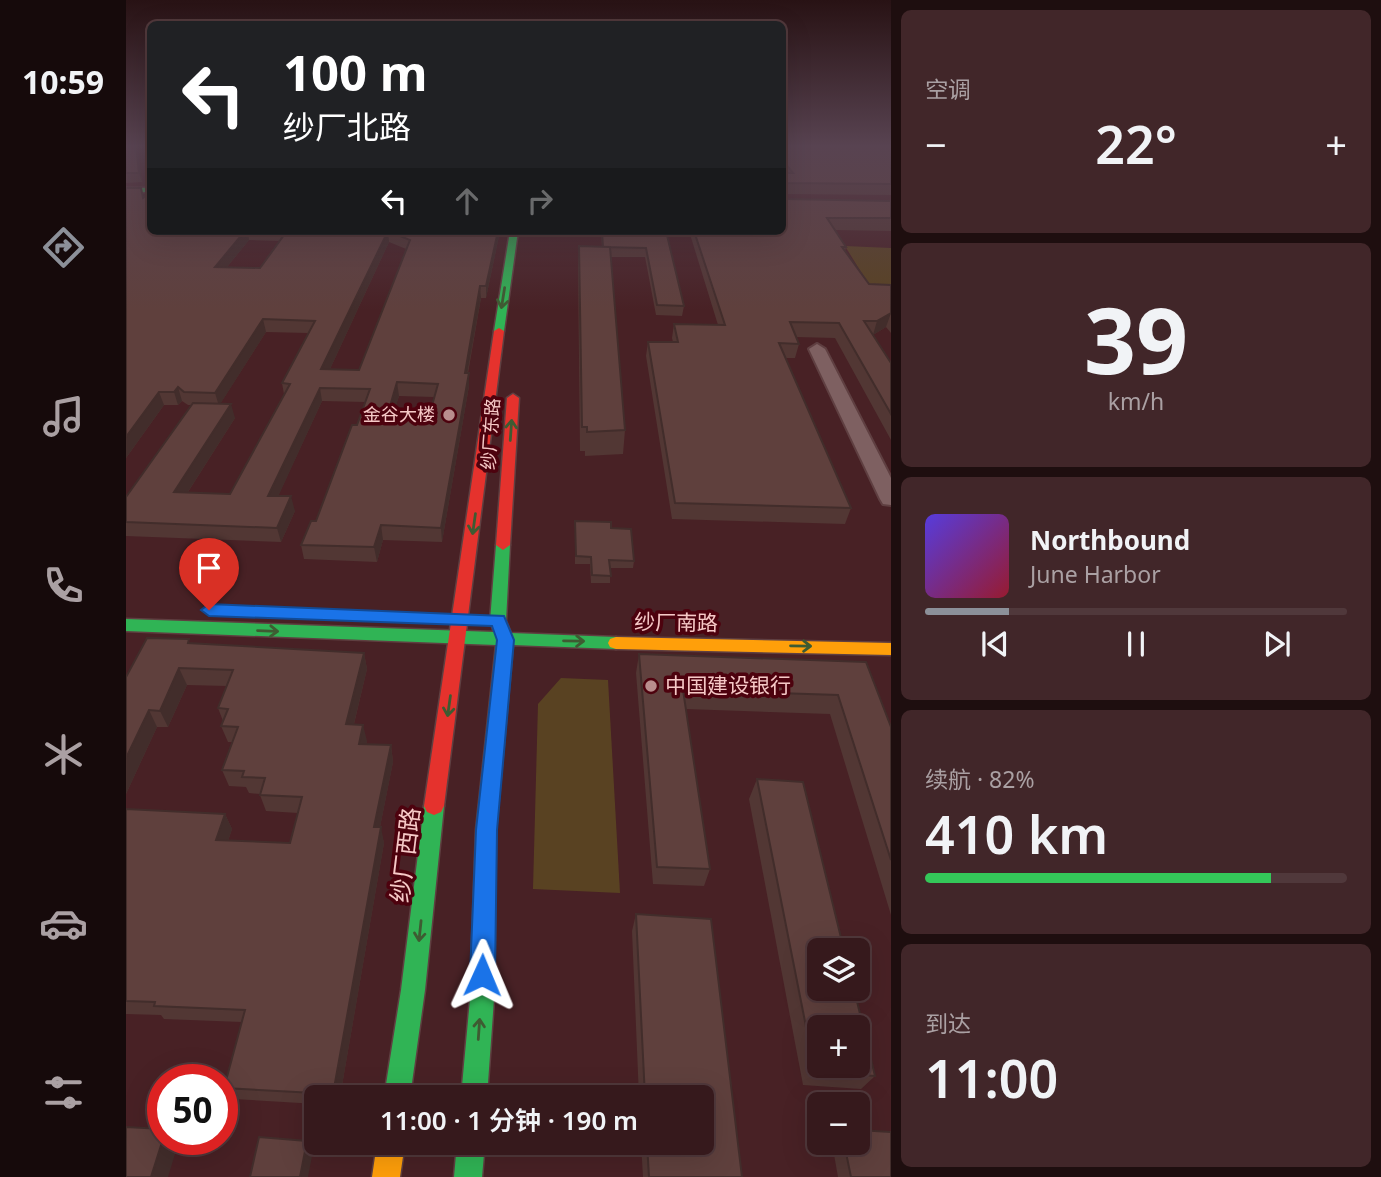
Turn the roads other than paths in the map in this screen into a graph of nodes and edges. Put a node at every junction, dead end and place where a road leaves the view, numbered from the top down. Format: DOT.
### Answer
graph roads {
  1 [pos="513,235"];
  2 [pos="817,349"];
  3 [pos="514,380"];
  4 [pos="891,499"];
  5 [pos="480,620"];
  6 [pos="126,625"];
  7 [pos="459,638"];
  8 [pos="505,640"];
  9 [pos="891,649"];
  10 [pos="399,1085"];
  11 [pos="475,1085"];
  12 [pos="389,1155"];
  13 [pos="470,1155"];
  14 [pos="386,1177"];
  15 [pos="468,1177"];
  1 -- 5 [label="main road, 纱厂东路, one-way"];
  2 -- 4 [label="street"];
  5 -- 3 [label="main road, 纱厂东路, one-way"];
  5 -- 7 [label="main road, 纱厂西路"];
  5 -- 8 [label="main road, 纱厂东路"];
  6 -- 7 [label="main road, 纱厂南路, one-way"];
  7 -- 8 [label="main road, 纱厂南路"];
  7 -- 10 [label="main road, 纱厂西路, one-way"];
  8 -- 9 [label="main road, 纱厂南路, one-way"];
  11 -- 8 [label="main road, one-way"];
  12 -- 14 [label="main road"];
  13 -- 15 [label="main road"];
}
